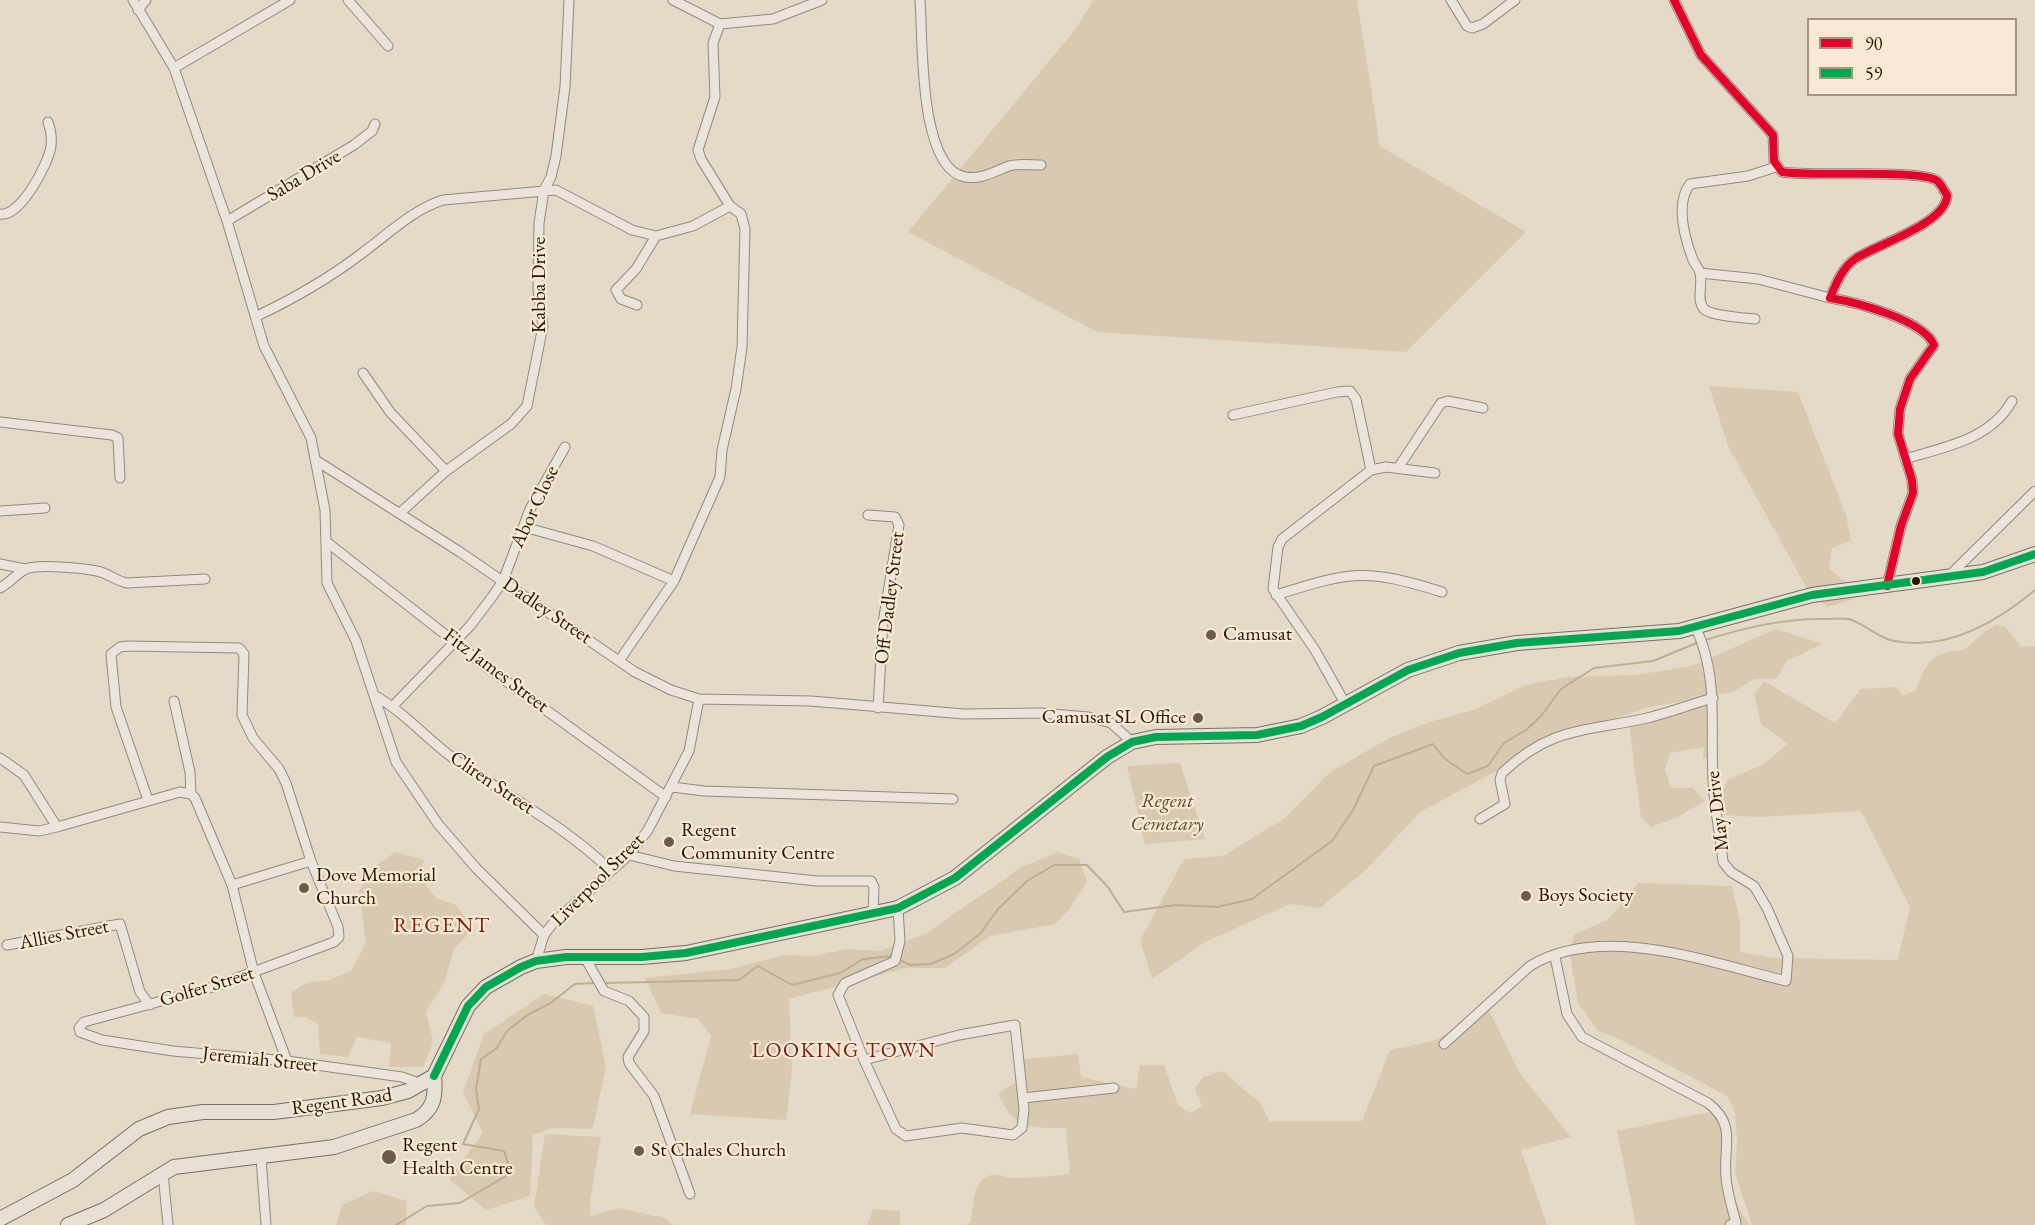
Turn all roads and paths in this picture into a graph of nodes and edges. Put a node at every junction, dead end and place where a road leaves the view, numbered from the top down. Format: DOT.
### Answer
graph roads {
  1 [pos="133,0"];
  2 [pos="146,0"];
  3 [pos="290,0"];
  4 [pos="348,0"];
  5 [pos="569,0"];
  6 [pos="673,0"];
  7 [pos="822,0"];
  8 [pos="920,0"];
  9 [pos="1451,0"];
  10 [pos="1515,0"];
  11 [pos="1674,0"];
  12 [pos="138,10"];
  13 [pos="720,24"];
  14 [pos="388,46"];
  15 [pos="174,68"];
  16 [pos="48,122"];
  17 [pos="375,124"];
  18 [pos="1041,165"];
  19 [pos="1776,167"];
  20 [pos="544,190"];
  21 [pos="730,206"];
  22 [pos="0,214"];
  23 [pos="227,221"];
  24 [pos="656,236"];
  25 [pos="1700,273"];
  26 [pos="1830,298"];
  27 [pos="637,305"];
  28 [pos="257,315"];
  29 [pos="1755,320"];
  30 [pos="363,373"];
  31 [pos="2012,401"];
  32 [pos="1483,408"];
  33 [pos="1233,415"];
  34 [pos="0,422"];
  35 [pos="565,447"];
  36 [pos="1905,459"];
  37 [pos="317,461"];
  38 [pos="1398,468"];
  39 [pos="1371,470"];
  40 [pos="446,471"];
  41 [pos="1435,473"];
  42 [pos="120,478"];
  43 [pos="2035,491"];
  44 [pos="45,508"];
  45 [pos="0,511"];
  46 [pos="400,513"];
  47 [pos="868,515"];
  48 [pos="524,527"];
  49 [pos="328,543"];
  50 [pos="2035,554"];
  51 [pos="0,564"];
  52 [pos="25,570"];
  53 [pos="1947,578"];
  54 [pos="205,579"];
  55 [pos="503,581"];
  56 [pos="674,581"];
  57 [pos="1887,586"];
  58 [pos="0,588"];
  59 [pos="1442,592"];
  60 [pos="1276,596"];
  61 [pos="1698,632"];
  62 [pos="455,641"];
  63 [pos="619,661"];
  64 [pos="374,695"];
  65 [pos="1713,698"];
  66 [pos="699,699"];
  67 [pos="174,701"];
  68 [pos="1346,705"];
  69 [pos="393,706"];
  70 [pos="878,708"];
  71 [pos="1132,742"];
  72 [pos="0,758"];
  73 [pos="672,787"];
  74 [pos="191,794"];
  75 [pos="666,797"];
  76 [pos="953,799"];
  77 [pos="148,800"];
  78 [pos="1480,819"];
  79 [pos="0,827"];
  80 [pos="57,828"];
  81 [pos="629,855"];
  82 [pos="311,861"];
  83 [pos="610,870"];
  84 [pos="232,885"];
  85 [pos="898,908"];
  86 [pos="873,915"];
  87 [pos="544,935"];
  88 [pos="7,945"];
  89 [pos="584,956"];
  90 [pos="1555,957"];
  91 [pos="536,961"];
  92 [pos="254,973"];
  93 [pos="150,1005"];
  94 [pos="83,1034"];
  95 [pos="1444,1044"];
  96 [pos="864,1060"];
  97 [pos="287,1061"];
  98 [pos="431,1084"];
  99 [pos="1114,1089"];
  100 [pos="1023,1098"];
  101 [pos="261,1158"];
  102 [pos="163,1173"];
  103 [pos="690,1194"];
  104 [pos="0,1219"];
  105 [pos="68,1225"];
  106 [pos="168,1225"];
  107 [pos="266,1225"];
  108 [pos="1730,1225"];
  1 -- 12 [label="street"];
  2 -- 12 [label="street"];
  3 -- 15 [label="street"];
  4 -- 14 [label="street"];
  5 -- 20 [label="street, Kabba Drive"];
  6 -- 13 [label="street"];
  7 -- 13 [label="street"];
  8 -- 18 [label="street"];
  9 -- 10 [label="street"];
  11 -- 19 [label="street"];
  12 -- 15 [label="street"];
  13 -- 21 [label="street"];
  15 -- 23 [label="street"];
  16 -- 22 [label="street"];
  17 -- 23 [label="street, Saba Drive"];
  19 -- 25 [label="street"];
  19 -- 26 [label="street"];
  20 -- 24 [label="street"];
  20 -- 28 [label="street"];
  20 -- 40 [label="street, Kabba Drive"];
  21 -- 24 [label="street"];
  21 -- 56 [label="street"];
  23 -- 28 [label="street"];
  24 -- 27 [label="street"];
  25 -- 26 [label="street"];
  25 -- 29 [label="street"];
  26 -- 36 [label="street"];
  28 -- 37 [label="street"];
  30 -- 40 [label="street"];
  31 -- 36 [label="street"];
  32 -- 38 [label="street"];
  33 -- 39 [label="street"];
  34 -- 42 [label="street"];
  35 -- 48 [label="street, Abor Close"];
  36 -- 57 [label="street"];
  37 -- 46 [label="street, Dadley Street"];
  37 -- 49 [label="street"];
  38 -- 39 [label="street"];
  38 -- 41 [label="street"];
  39 -- 60 [label="street"];
  40 -- 46 [label="street, Kabba Drive"];
  43 -- 53 [label="street"];
  44 -- 45 [label="street"];
  46 -- 55 [label="street, Dadley Street"];
  47 -- 70 [label="street, Off Dadley Street"];
  48 -- 55 [label="street, Abor Close"];
  48 -- 56 [label="street"];
  49 -- 62 [label="street, Fitz James Street"];
  49 -- 64 [label="street"];
  50 -- 53 [label="main road"];
  51 -- 52 [label="street"];
  52 -- 54 [label="street"];
  52 -- 58 [label="street"];
  53 -- 57 [label="main road"];
  55 -- 62 [label="street, Abor Close"];
  55 -- 63 [label="street, Dadley Street"];
  56 -- 63 [label="street"];
  57 -- 61 [label="main road"];
  59 -- 60 [label="street"];
  60 -- 68 [label="street"];
  61 -- 65 [label="street, May Drive"];
  61 -- 68 [label="main road"];
  62 -- 69 [label="street, Abor Close"];
  62 -- 75 [label="street, Fitz James Street"];
  63 -- 66 [label="street, Dadley Street"];
  64 -- 69 [label="street, Cliren Street"];
  64 -- 87 [label="street"];
  65 -- 78 [label="street"];
  65 -- 90 [label="street, May Drive"];
  66 -- 70 [label="street, Dadley Street"];
  66 -- 73 [label="street, Liverpool Street"];
  67 -- 74 [label="street"];
  68 -- 71 [label="main road"];
  69 -- 83 [label="street, Cliren Street"];
  70 -- 71 [label="street, Dadley Street"];
  71 -- 85 [label="main road"];
  72 -- 80 [label="street"];
  73 -- 75 [label="street, Liverpool Street"];
  73 -- 76 [label="street"];
  74 -- 77 [label="street"];
  74 -- 84 [label="street"];
  75 -- 81 [label="street, Liverpool Street"];
  77 -- 80 [label="street"];
  77 -- 82 [label="street"];
  79 -- 80 [label="street"];
  81 -- 83 [label="street, Liverpool Street"];
  81 -- 86 [label="street"];
  82 -- 84 [label="street"];
  82 -- 92 [label="street, Golfer Street"];
  83 -- 87 [label="street, Liverpool Street"];
  84 -- 92 [label="street"];
  85 -- 86 [label="main road"];
  85 -- 96 [label="street"];
  86 -- 89 [label="main road"];
  87 -- 91 [label="street, Liverpool Street"];
  88 -- 93 [label="street, Allies Street"];
  89 -- 91 [label="main road"];
  89 -- 103 [label="street"];
  90 -- 95 [label="street"];
  90 -- 108 [label="street"];
  91 -- 98 [label="main road"];
  92 -- 93 [label="street, Golfer Street"];
  92 -- 97 [label="street"];
  93 -- 94 [label="street, Golfer Street"];
  94 -- 97 [label="street, Jeremiah Street"];
  96 -- 100 [label="street"];
  96 -- 100 [label="street"];
  97 -- 98 [label="street, Jeremiah Street"];
  98 -- 101 [label="main road, Regent Road"];
  98 -- 104 [label="main road, Regent Road"];
  99 -- 100 [label="street"];
  101 -- 102 [label="main road, Regent Road"];
  101 -- 107 [label="street"];
  102 -- 105 [label="main road, Regent Road"];
  102 -- 106 [label="street"];
}
